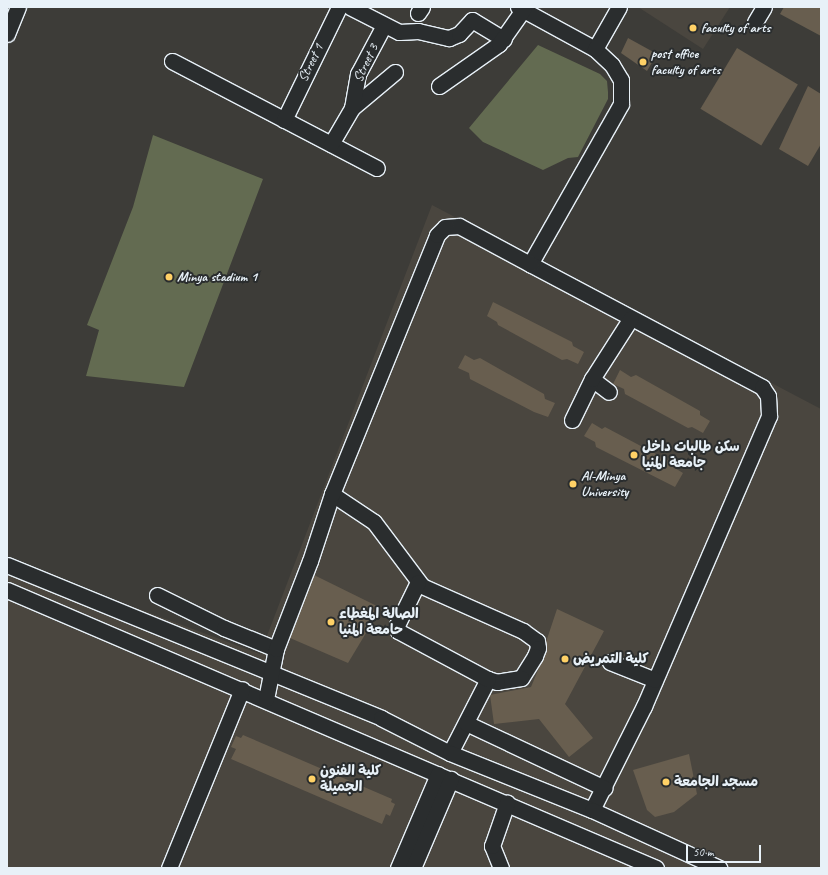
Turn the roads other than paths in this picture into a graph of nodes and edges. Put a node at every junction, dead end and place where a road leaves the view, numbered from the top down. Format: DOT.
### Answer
graph roads {
  1 [pos="18,7"];
  2 [pos="339,7"];
  3 [pos="350,7"];
  4 [pos="619,7"];
  5 [pos="764,7"];
  6 [pos="520,8"];
  7 [pos="755,22"];
  8 [pos="384,25"];
  9 [pos="7,34"];
  10 [pos="504,39"];
  11 [pos="595,49"];
  12 [pos="172,61"];
  13 [pos="395,72"];
  14 [pos="439,86"];
  15 [pos="352,108"];
  16 [pos="284,120"];
  17 [pos="331,144"];
  18 [pos="377,168"];
  19 [pos="530,264"];
  20 [pos="631,318"];
  21 [pos="592,379"];
  22 [pos="609,392"];
  23 [pos="572,420"];
  24 [pos="332,494"];
  25 [pos="7,565"];
  26 [pos="418,582"];
  27 [pos="7,590"];
  28 [pos="157,595"];
  29 [pos="276,650"];
  30 [pos="610,662"];
  31 [pos="271,674"];
  32 [pos="488,679"];
  33 [pos="655,680"];
  34 [pos="242,689"];
  35 [pos="266,699"];
  36 [pos="466,723"];
  37 [pos="450,752"];
  38 [pos="444,776"];
  39 [pos="604,788"];
  40 [pos="507,803"];
  41 [pos="592,810"];
  42 [pos="627,862"];
  43 [pos="169,868"];
  44 [pos="398,868"];
  45 [pos="413,868"];
  46 [pos="501,868"];
  47 [pos="656,868"];
  48 [pos="716,868"];
  1 -- 9 [label="street"];
  2 -- 16 [label="street, Street 1"];
  3 -- 8 [label="street"];
  4 -- 11 [label="street"];
  5 -- 7 [label="street"];
  6 -- 10 [label="street"];
  6 -- 11 [label="street"];
  8 -- 10 [label="street"];
  8 -- 15 [label="street, Street 3"];
  10 -- 14 [label="street"];
  11 -- 19 [label="street"];
  12 -- 16 [label="street"];
  13 -- 15 [label="street"];
  15 -- 17 [label="street, Street 3"];
  16 -- 17 [label="street"];
  17 -- 18 [label="street"];
  19 -- 20 [label="street"];
  19 -- 24 [label="street"];
  20 -- 21 [label="street"];
  20 -- 33 [label="street"];
  21 -- 22 [label="street"];
  21 -- 23 [label="street"];
  24 -- 26 [label="street"];
  24 -- 29 [label="street"];
  25 -- 31 [label="street"];
  26 -- 32 [label="street"];
  26 -- 32 [label="street"];
  27 -- 34 [label="street"];
  28 -- 29 [label="street"];
  29 -- 31 [label="street"];
  30 -- 33 [label="street"];
  31 -- 35 [label="street"];
  31 -- 37 [label="street"];
  32 -- 36 [label="street"];
  33 -- 39 [label="street"];
  34 -- 35 [label="street"];
  34 -- 43 [label="street"];
  35 -- 38 [label="street"];
  36 -- 37 [label="street"];
  36 -- 39 [label="street"];
  37 -- 41 [label="street"];
  38 -- 40 [label="street"];
  38 -- 44 [label="street"];
  38 -- 45 [label="street"];
  39 -- 41 [label="street"];
  40 -- 42 [label="street"];
  40 -- 46 [label="street"];
  41 -- 48 [label="street"];
  42 -- 47 [label="street"];
}
